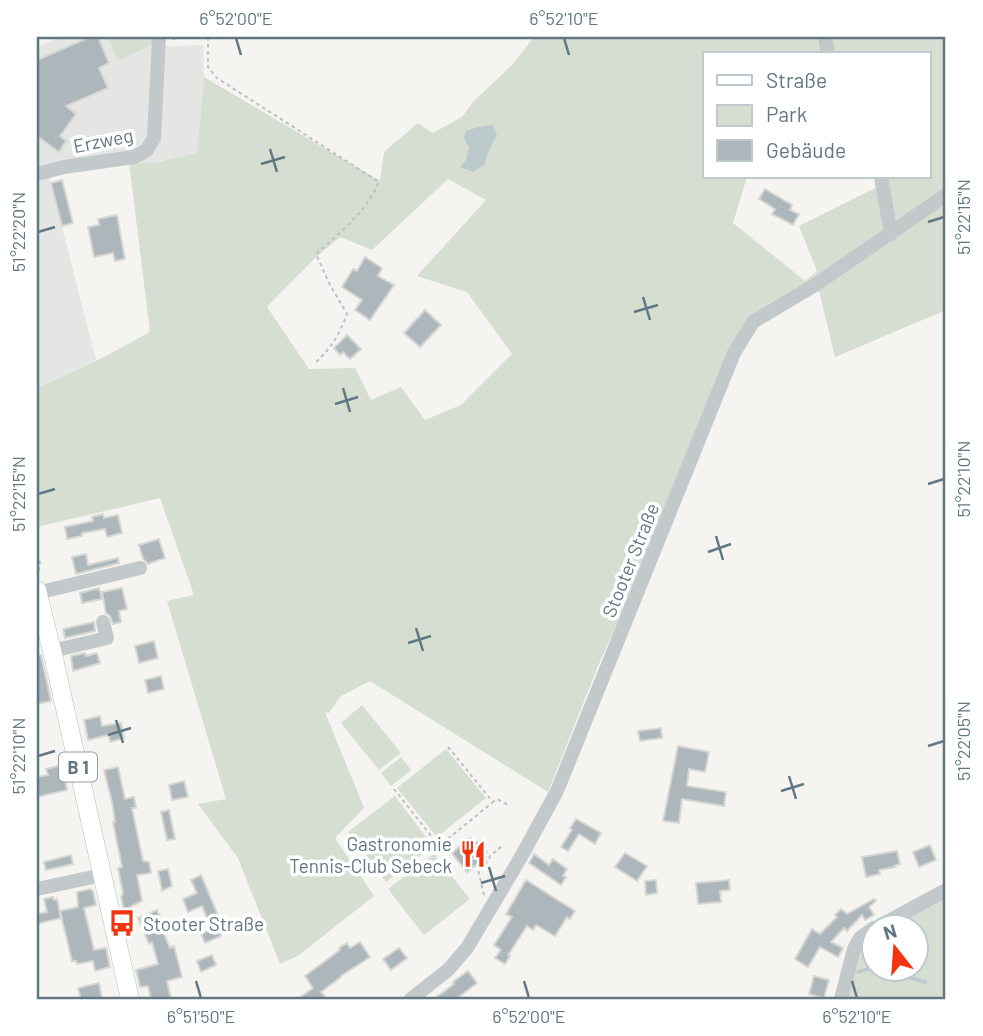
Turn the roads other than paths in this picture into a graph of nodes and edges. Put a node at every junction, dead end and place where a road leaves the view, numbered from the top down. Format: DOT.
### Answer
graph roads {
  1 [pos="158,39"];
  2 [pos="37,174"];
  3 [pos="881,178"];
  4 [pos="946,195"];
  5 [pos="891,234"];
  6 [pos="140,568"];
  7 [pos="37,592"];
  8 [pos="103,622"];
  9 [pos="52,651"];
  10 [pos="102,875"];
  11 [pos="37,889"];
  12 [pos="946,890"];
  13 [pos="901,914"];
  14 [pos="860,938"];
  15 [pos="130,999"];
  16 [pos="411,999"];
  17 [pos="841,999"];
  1 -- 2 [label="street, Erzweg"];
  3 -- 5 [label="street"];
  4 -- 5 [label="street, Stooter Straße"];
  5 -- 16 [label="street, Stooter Straße"];
  6 -- 7 [label="street"];
  7 -- 9 [label="main road, B 1"];
  8 -- 9 [label="street"];
  9 -- 10 [label="main road, B 1"];
  10 -- 11 [label="street"];
  10 -- 15 [label="main road, B 1"];
  12 -- 13 [label="street"];
  14 -- 17 [label="street"];
}
